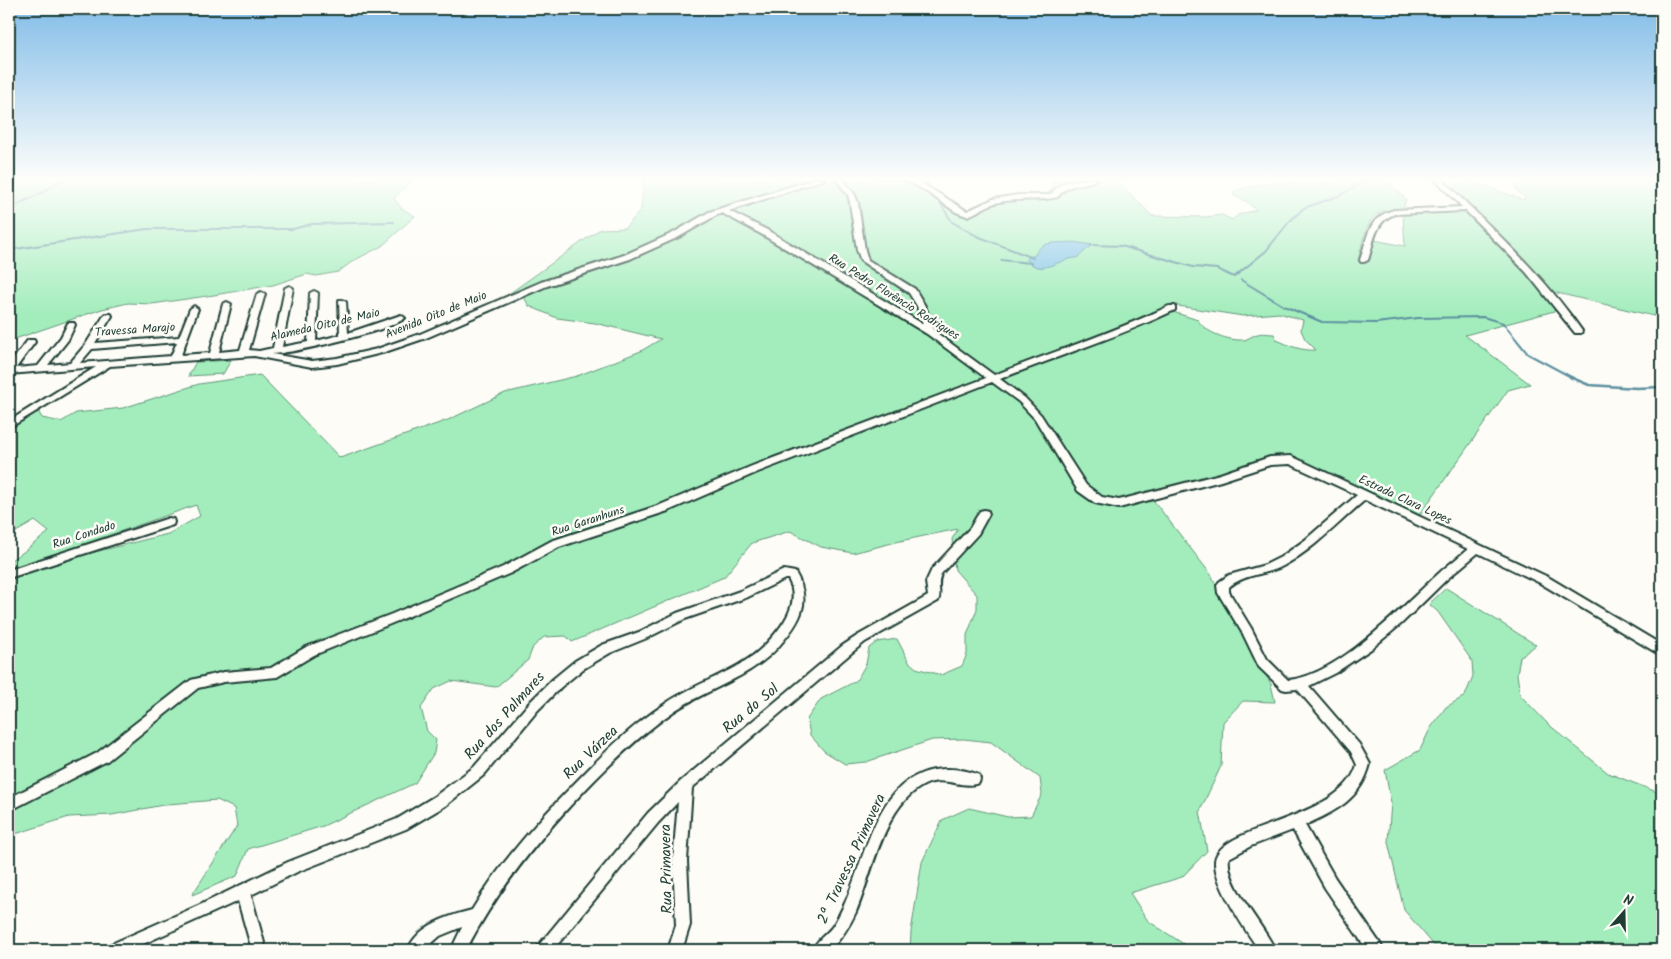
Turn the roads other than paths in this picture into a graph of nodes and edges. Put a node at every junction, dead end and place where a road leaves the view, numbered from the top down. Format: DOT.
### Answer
graph roads {
  1 [pos="695,224"];
  2 [pos="747,224"];
  3 [pos="858,224"];
  4 [pos="1376,224"];
  5 [pos="1482,224"];
  6 [pos="1364,260"];
  7 [pos="289,288"];
  8 [pos="314,293"];
  9 [pos="261,294"];
  10 [pos="342,302"];
  11 [pos="227,304"];
  12 [pos="1172,308"];
  13 [pos="194,309"];
  14 [pos="108,316"];
  15 [pos="401,318"];
  16 [pos="71,325"];
  17 [pos="1578,331"];
  18 [pos="930,332"];
  19 [pos="344,335"];
  20 [pos="183,339"];
  21 [pos="31,342"];
  22 [pos="312,343"];
  23 [pos="89,346"];
  24 [pos="277,351"];
  25 [pos="244,353"];
  26 [pos="254,353"];
  27 [pos="214,355"];
  28 [pos="175,358"];
  29 [pos="108,364"];
  30 [pos="73,366"];
  31 [pos="40,369"];
  32 [pos="12,371"];
  33 [pos="9,376"];
  34 [pos="991,378"];
  35 [pos="9,425"];
  36 [pos="1364,495"];
  37 [pos="1119,504"];
  38 [pos="984,514"];
  39 [pos="169,522"];
  40 [pos="1478,548"];
  41 [pos="10,572"];
  42 [pos="787,574"];
  43 [pos="1662,651"];
  44 [pos="1294,685"];
  45 [pos="974,779"];
  46 [pos="686,786"];
  47 [pos="9,805"];
  48 [pos="1296,822"];
  49 [pos="243,892"];
  50 [pos="477,916"];
  51 [pos="114,950"];
  52 [pos="259,950"];
  53 [pos="415,950"];
  54 [pos="458,950"];
  55 [pos="544,950"];
  56 [pos="675,950"];
  57 [pos="820,950"];
  58 [pos="1268,950"];
  59 [pos="1376,950"];
  1 -- 26 [label="street, Avenida Oito de Maio"];
  2 -- 18 [label="street, Rua Pedro Florêncio Rodrigues"];
  3 -- 18 [label="street"];
  4 -- 6 [label="street"];
  5 -- 17 [label="street"];
  7 -- 24 [label="street"];
  8 -- 22 [label="street"];
  9 -- 25 [label="street"];
  10 -- 19 [label="street"];
  11 -- 27 [label="street"];
  12 -- 34 [label="street, Rua Garanhuns"];
  13 -- 20 [label="street"];
  14 -- 23 [label="street"];
  15 -- 19 [label="street, Alameda Oito de Maio"];
  16 -- 31 [label="street"];
  18 -- 34 [label="street, Rua Pedro Florêncio Rodrigues"];
  19 -- 22 [label="street, Alameda Oito de Maio"];
  20 -- 23 [label="street, Travessa Marajo"];
  20 -- 28 [label="street"];
  21 -- 32 [label="street"];
  22 -- 24 [label="street, Alameda Oito de Maio"];
  23 -- 30 [label="street"];
  24 -- 26 [label="street, Alameda Oito de Maio"];
  25 -- 26 [label="street, Avenida Oito de Maio"];
  25 -- 27 [label="street, Avenida Oito de Maio"];
  27 -- 28 [label="street, Avenida Oito de Maio"];
  28 -- 29 [label="street, Avenida Oito de Maio"];
  29 -- 30 [label="street, Avenida Oito de Maio"];
  29 -- 35 [label="street"];
  30 -- 31 [label="street, Avenida Oito de Maio"];
  31 -- 32 [label="street, Avenida Oito de Maio"];
  32 -- 33 [label="street"];
  34 -- 37 [label="street, Rua Pedro Florêncio Rodrigues"];
  34 -- 47 [label="street, Rua Garanhuns"];
  36 -- 37 [label="street, Estrada Clara Lopes"];
  36 -- 40 [label="street, Estrada Clara Lopes"];
  36 -- 44 [label="street"];
  38 -- 46 [label="street, Rua do Sol"];
  39 -- 41 [label="street, Rua Condado"];
  40 -- 43 [label="street, Estrada Clara Lopes"];
  40 -- 44 [label="street"];
  42 -- 49 [label="street, Rua dos Palmares"];
  42 -- 50 [label="street, Rua Várzea"];
  44 -- 48 [label="street"];
  45 -- 57 [label="street, 2ª Travessa Primavera"];
  46 -- 55 [label="street, Rua do Sol"];
  46 -- 56 [label="street, Rua Primavera"];
  48 -- 58 [label="street"];
  48 -- 59 [label="street"];
  49 -- 51 [label="street, Rua dos Palmares"];
  49 -- 52 [label="street"];
  50 -- 53 [label="street"];
  50 -- 54 [label="street, Rua Várzea"];
}
